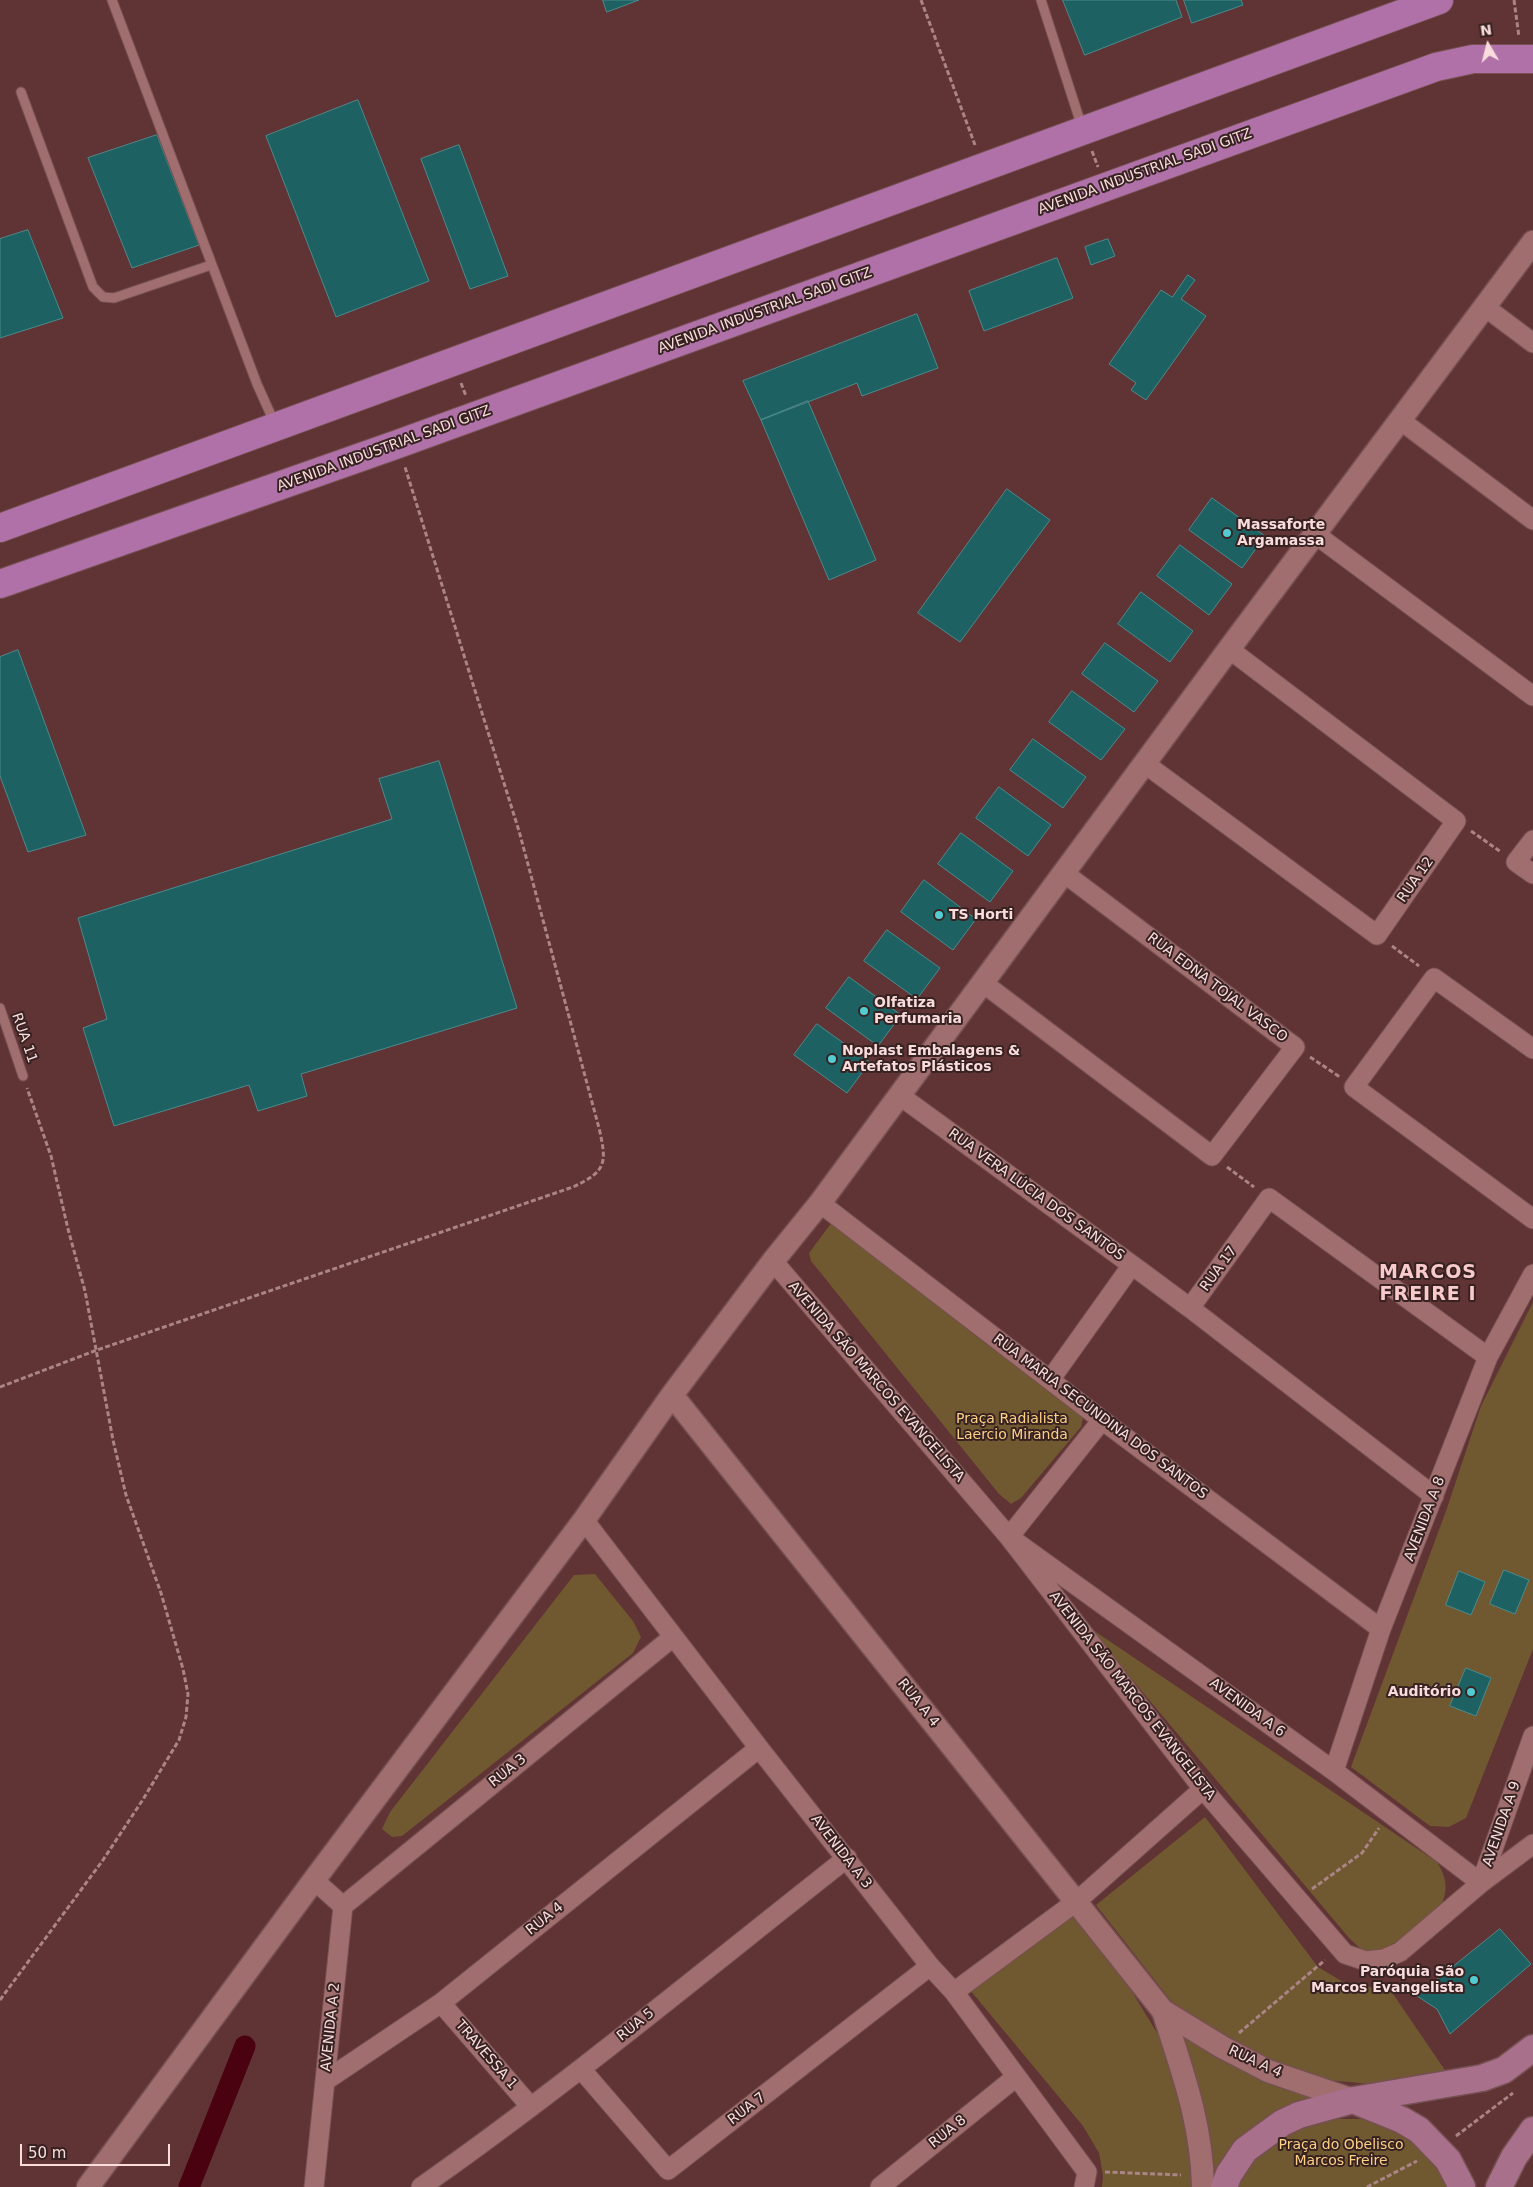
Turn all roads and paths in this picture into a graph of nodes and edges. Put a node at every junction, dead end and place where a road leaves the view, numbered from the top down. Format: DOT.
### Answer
graph roads {
  1 [pos="112,0"];
  2 [pos="921,0"];
  3 [pos="1040,0"];
  4 [pos="1439,0"];
  5 [pos="1514,0"];
  6 [pos="1527,59"];
  7 [pos="20,92"];
  8 [pos="1083,130"];
  9 [pos="983,167"];
  10 [pos="1105,186"];
  11 [pos="1533,242"];
  12 [pos="211,265"];
  13 [pos="1484,307"];
  14 [pos="1533,343"];
  15 [pos="454,361"];
  16 [pos="474,417"];
  17 [pos="1400,420"];
  18 [pos="276,427"];
  19 [pos="398,444"];
  20 [pos="1533,520"];
  21 [pos="0,528"];
  22 [pos="1315,534"];
  23 [pos="0,584"];
  24 [pos="1229,649"];
  25 [pos="1533,696"];
  26 [pos="1144,764"];
  27 [pos="1456,821"];
  28 [pos="1533,840"];
  29 [pos="1516,862"];
  30 [pos="1064,873"];
  31 [pos="1533,874"];
  32 [pos="1378,935"];
  33 [pos="1434,978"];
  34 [pos="983,983"];
  35 [pos="0,1008"];
  36 [pos="1295,1046"];
  37 [pos="1533,1050"];
  38 [pos="23,1076"];
  39 [pos="1354,1087"];
  40 [pos="899,1095"];
  41 [pos="1212,1156"];
  42 [pos="1269,1198"];
  43 [pos="820,1203"];
  44 [pos="1533,1219"];
  45 [pos="773,1261"];
  46 [pos="1132,1265"];
  47 [pos="1533,1274"];
  48 [pos="1190,1308"];
  49 [pos="97,1350"];
  50 [pos="1488,1357"];
  51 [pos="1050,1380"];
  52 [pos="0,1386"];
  53 [pos="672,1395"];
  54 [pos="1102,1420"];
  55 [pos="1434,1496"];
  56 [pos="584,1520"];
  57 [pos="1009,1537"];
  58 [pos="1381,1629"];
  59 [pos="672,1636"];
  60 [pos="1533,1736"];
  61 [pos="759,1748"];
  62 [pos="1334,1771"];
  63 [pos="1203,1789"];
  64 [pos="1389,1812"];
  65 [pos="1533,1844"];
  66 [pos="846,1858"];
  67 [pos="314,1880"];
  68 [pos="1482,1883"];
  69 [pos="1298,1899"];
  70 [pos="1077,1902"];
  71 [pos="343,1906"];
  72 [pos="1339,1948"];
  73 [pos="930,1966"];
  74 [pos="954,1992"];
  75 [pos="0,2000"];
  76 [pos="441,2002"];
  77 [pos="1163,2011"];
  78 [pos="1222,2047"];
  79 [pos="1533,2048"];
  80 [pos="581,2069"];
  81 [pos="1016,2077"];
  82 [pos="325,2081"];
  83 [pos="1517,2090"];
  84 [pos="1353,2100"];
  85 [pos="531,2106"];
  86 [pos="1533,2130"];
  87 [pos="1438,2150"];
  88 [pos="1085,2179"];
  89 [pos="1210,2183"];
  90 [pos="88,2187"];
  91 [pos="314,2187"];
  92 [pos="421,2187"];
  93 [pos="880,2187"];
  94 [pos="1367,2187"];
  95 [pos="1462,2187"];
  96 [pos="1499,2187"];
  1 -- 12 [label="lane"];
  2 -- 9 [label="path"];
  3 -- 8 [label="lane"];
  4 -- 8 [label="main road"];
  5 -- 6 [label="path"];
  6 -- 10 [label="main road, AVENIDA INDUSTRIAL SADI GITZ"];
  7 -- 12 [label="lane"];
  8 -- 9 [label="main road"];
  8 -- 10 [label="path"];
  9 -- 15 [label="main road"];
  10 -- 16 [label="main road, AVENIDA INDUSTRIAL SADI GITZ"];
  11 -- 13 [label="street"];
  12 -- 18 [label="lane"];
  13 -- 14 [label="street"];
  13 -- 17 [label="street"];
  15 -- 16 [label="path"];
  15 -- 18 [label="main road"];
  16 -- 19 [label="main road, AVENIDA INDUSTRIAL SADI GITZ"];
  17 -- 20 [label="street"];
  17 -- 22 [label="street"];
  18 -- 21 [label="main road"];
  19 -- 23 [label="main road, AVENIDA INDUSTRIAL SADI GITZ"];
  19 -- 49 [label="path"];
  22 -- 24 [label="street"];
  22 -- 25 [label="street"];
  24 -- 26 [label="street"];
  24 -- 27 [label="street"];
  26 -- 30 [label="street"];
  26 -- 32 [label="street"];
  27 -- 29 [label="path"];
  27 -- 32 [label="street, RUA 12"];
  28 -- 29 [label="street"];
  29 -- 31 [label="street"];
  30 -- 34 [label="street"];
  30 -- 36 [label="street, RUA EDNA TOJAL VASCO"];
  32 -- 33 [label="path"];
  33 -- 37 [label="street"];
  33 -- 39 [label="street"];
  34 -- 40 [label="street"];
  34 -- 41 [label="street"];
  35 -- 38 [label="lane, RUA 11"];
  36 -- 39 [label="path"];
  36 -- 41 [label="street, RUA EDNA TOJAL VASCO"];
  38 -- 49 [label="path"];
  39 -- 44 [label="street"];
  40 -- 43 [label="street"];
  40 -- 46 [label="street, RUA VERA LÚCIA DOS SANTOS"];
  41 -- 42 [label="path"];
  42 -- 48 [label="street, RUA 17"];
  42 -- 50 [label="street"];
  43 -- 45 [label="street"];
  43 -- 51 [label="street, RUA MARIA SECUNDINA DOS SANTOS"];
  45 -- 53 [label="street"];
  45 -- 57 [label="street, AVENIDA SÃO MARCOS EVANGELISTA"];
  46 -- 48 [label="street"];
  46 -- 51 [label="street, RUA VERA LÚCIA DOS SANTOS"];
  47 -- 50 [label="street, AVENIDA A 8"];
  48 -- 55 [label="street"];
  49 -- 52 [label="path"];
  49 -- 75 [label="path"];
  50 -- 55 [label="street, AVENIDA A 8"];
  51 -- 54 [label="street, RUA MARIA SECUNDINA DOS SANTOS"];
  53 -- 56 [label="street"];
  53 -- 70 [label="street, RUA A 4"];
  54 -- 57 [label="street"];
  54 -- 58 [label="street, RUA MARIA SECUNDINA DOS SANTOS"];
  55 -- 58 [label="street, AVENIDA A 8"];
  56 -- 59 [label="street, AVENIDA A 3"];
  56 -- 67 [label="street"];
  57 -- 62 [label="street, AVENIDA A 6"];
  57 -- 63 [label="street, AVENIDA SÃO MARCOS EVANGELISTA"];
  58 -- 62 [label="street, AVENIDA A 8"];
  59 -- 61 [label="street, AVENIDA A 3"];
  59 -- 71 [label="street, RUA 3"];
  60 -- 68 [label="street, AVENIDA A 9"];
  61 -- 66 [label="street, AVENIDA A 3"];
  61 -- 76 [label="street, RUA 4"];
  62 -- 64 [label="street, AVENIDA A 6"];
  63 -- 69 [label="street, AVENIDA SÃO MARCOS EVANGELISTA"];
  63 -- 70 [label="street"];
  64 -- 68 [label="street, AVENIDA A 6"];
  64 -- 69 [label="path"];
  65 -- 68 [label="street, AVENIDA SÃO MARCOS EVANGELISTA"];
  66 -- 73 [label="street, AVENIDA A 3"];
  66 -- 80 [label="street, RUA 5"];
  67 -- 71 [label="street"];
  67 -- 90 [label="street"];
  68 -- 72 [label="street, AVENIDA SÃO MARCOS EVANGELISTA"];
  69 -- 72 [label="street, AVENIDA SÃO MARCOS EVANGELISTA"];
  70 -- 74 [label="street"];
  70 -- 77 [label="street, RUA A 4"];
  71 -- 82 [label="street, AVENIDA A 2"];
  72 -- 78 [label="path"];
  73 -- 74 [label="street, AVENIDA A 3"];
  73 -- 80 [label="street, RUA 7"];
  74 -- 81 [label="street, AVENIDA A 3"];
  76 -- 82 [label="street, RUA 4"];
  76 -- 85 [label="street, TRAVESSA 1"];
  77 -- 78 [label="street, RUA A 4"];
  77 -- 89 [label="street, RUA A 4"];
  78 -- 84 [label="street, RUA A 4"];
  79 -- 84 [label="main road"];
  80 -- 85 [label="street, RUA 5"];
  81 -- 88 [label="street, AVENIDA A 3"];
  81 -- 93 [label="street, RUA 8"];
  82 -- 91 [label="street, AVENIDA A 2"];
  83 -- 87 [label="path"];
  84 -- 87 [label="main road"];
  84 -- 89 [label="main road"];
  85 -- 92 [label="street, RUA 5"];
  86 -- 96 [label="main road"];
  87 -- 94 [label="path"];
  87 -- 95 [label="main road"];
  88 -- 89 [label="path"];
}
